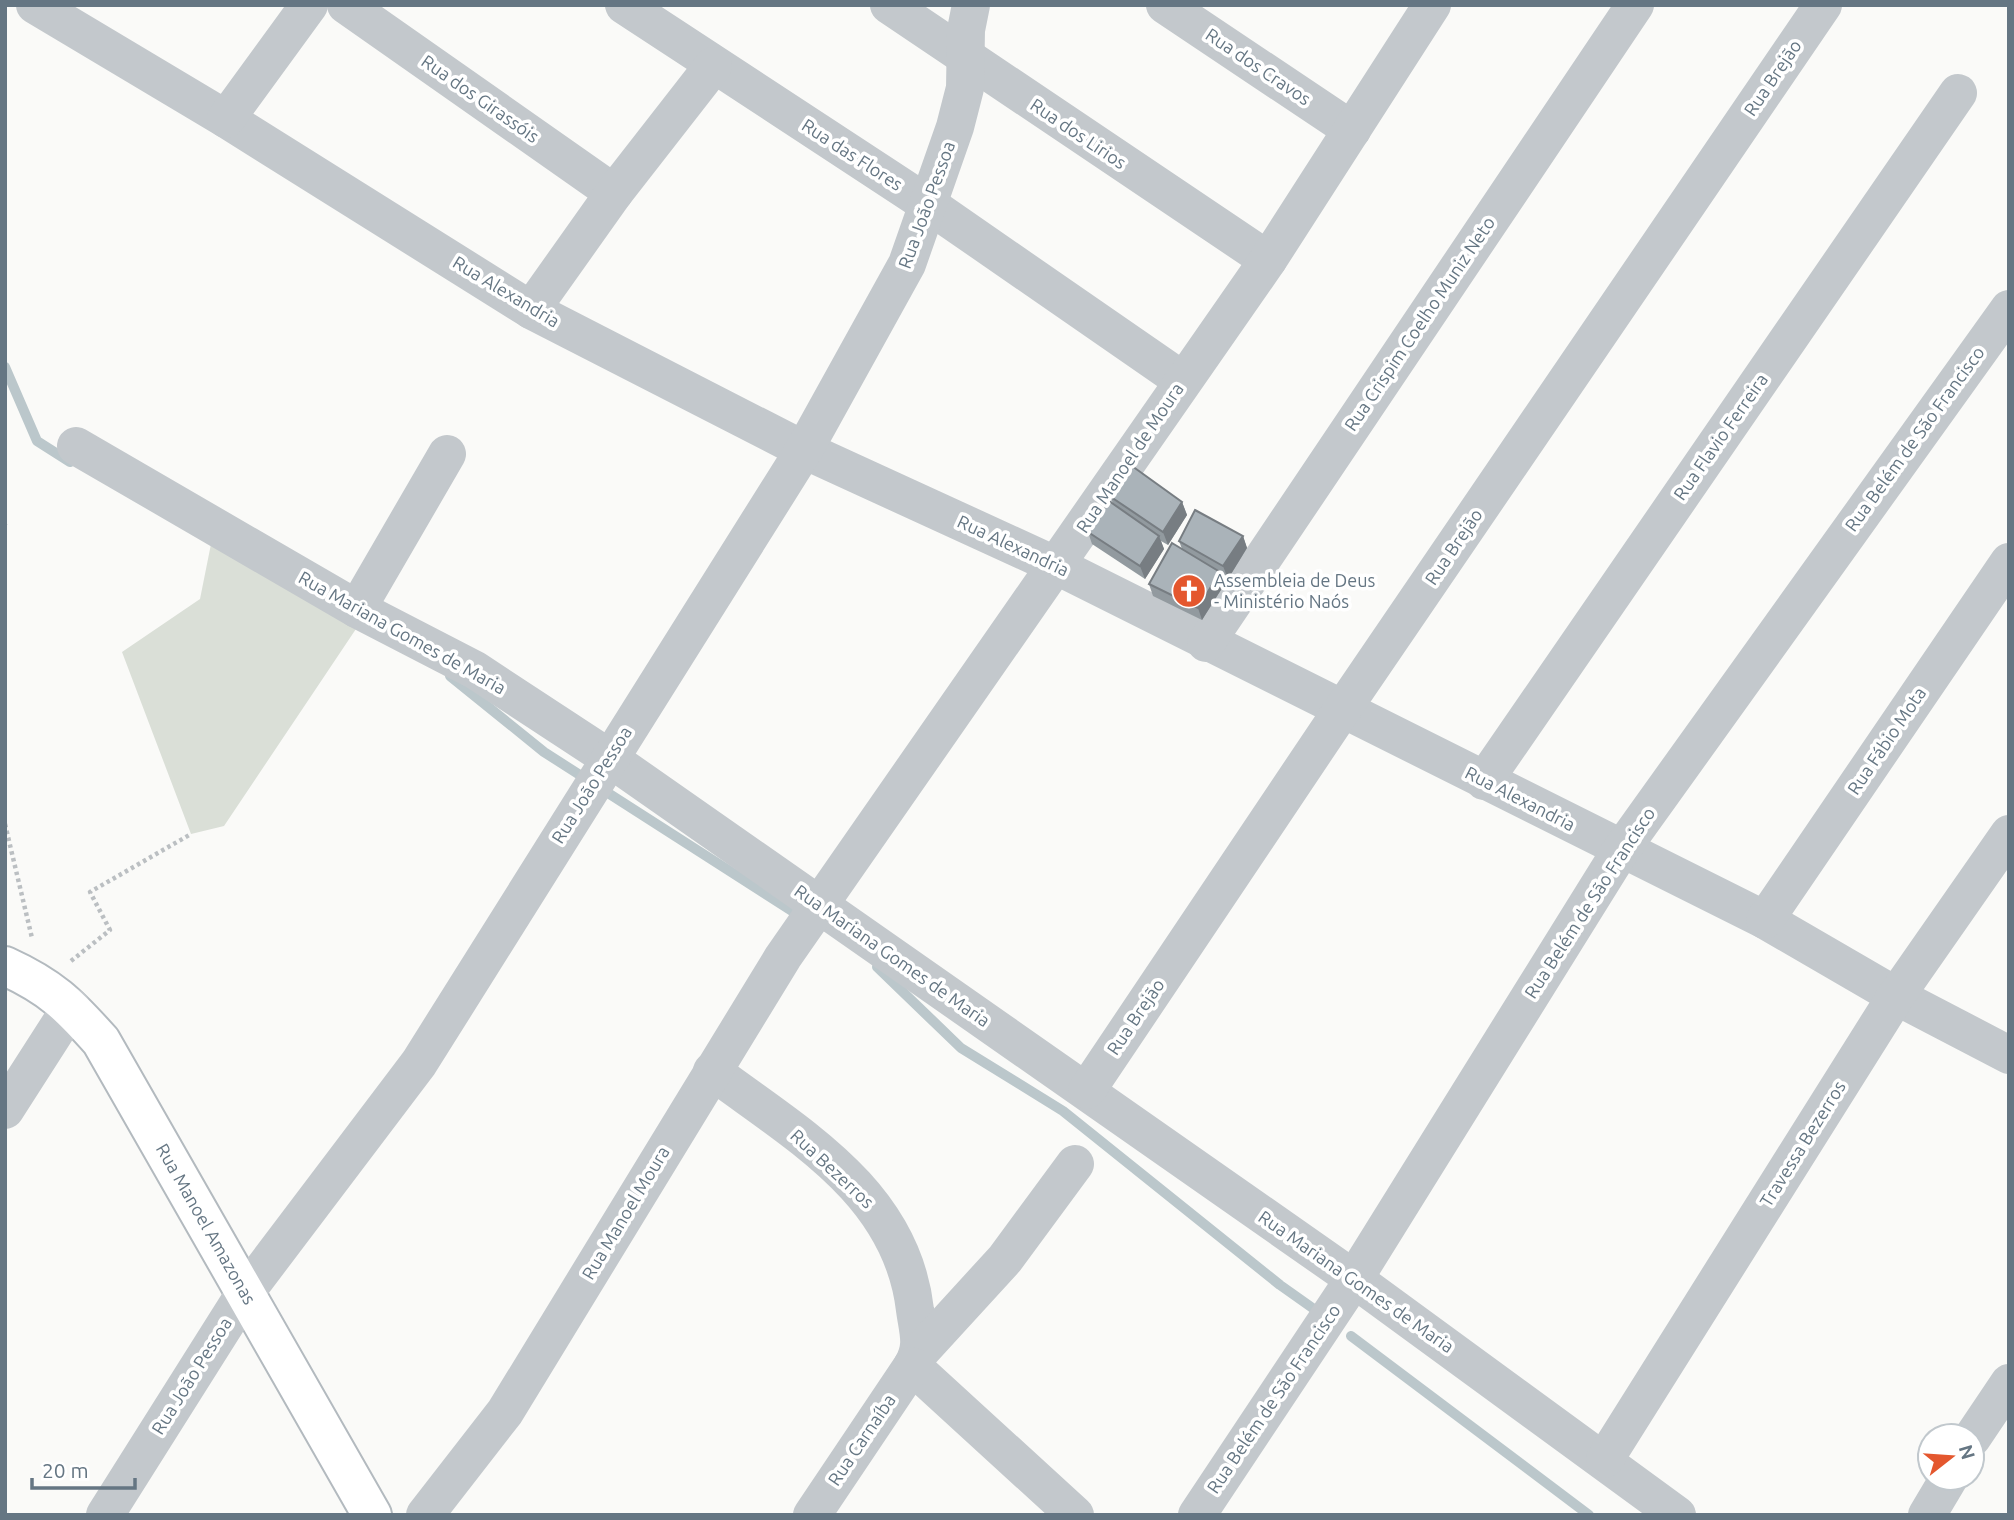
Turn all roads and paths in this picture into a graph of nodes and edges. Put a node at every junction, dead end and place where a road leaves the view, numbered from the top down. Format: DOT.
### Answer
graph roads {
  1 [pos="35,5"];
  2 [pos="309,5"];
  3 [pos="346,5"];
  4 [pos="624,5"];
  5 [pos="889,5"];
  6 [pos="971,5"];
  7 [pos="1165,5"];
  8 [pos="1432,5"];
  9 [pos="1635,5"];
  10 [pos="1823,5"];
  11 [pos="967,60"];
  12 [pos="713,66"];
  13 [pos="1958,93"];
  14 [pos="226,119"];
  15 [pos="1352,130"];
  16 [pos="614,193"];
  17 [pos="929,205"];
  18 [pos="1268,260"];
  19 [pos="2009,309"];
  20 [pos="531,310"];
  21 [pos="1182,380"];
  22 [pos="76,446"];
  23 [pos="804,450"];
  24 [pos="447,454"];
  25 [pos="2009,562"];
  26 [pos="1058,566"];
  27 [pos="357,609"];
  28 [pos="1206,643"];
  29 [pos="1342,710"];
  30 [pos="606,762"];
  31 [pos="1484,781"];
  32 [pos="5,824"];
  33 [pos="191,834"];
  34 [pos="2009,834"];
  35 [pos="1621,850"];
  36 [pos="813,913"];
  37 [pos="1765,920"];
  38 [pos="5,965"];
  39 [pos="57,995"];
  40 [pos="1896,996"];
  41 [pos="2009,1055"];
  42 [pos="712,1071"];
  43 [pos="1087,1090"];
  44 [pos="5,1110"];
  45 [pos="1075,1164"];
  46 [pos="1354,1279"];
  47 [pos="245,1293"];
  48 [pos="916,1359"];
  49 [pos="2009,1383"];
  50 [pos="1983,1422"];
  51 [pos="1605,1460"];
  52 [pos="1940,1492"];
  53 [pos="105,1515"];
  54 [pos="372,1515"];
  55 [pos="425,1515"];
  56 [pos="812,1515"];
  57 [pos="1075,1515"];
  58 [pos="1197,1515"];
  59 [pos="1677,1515"];
  60 [pos="1927,1515"];
  1 -- 14 [label="street, Rua Alexandria"];
  2 -- 14 [label="street"];
  3 -- 16 [label="street, Rua dos Girassóis"];
  4 -- 12 [label="street, Rua das Flores"];
  5 -- 11 [label="street, Rua dos Lirios"];
  6 -- 11 [label="street, Rua João Pessoa"];
  7 -- 15 [label="street, Rua dos Cravos"];
  8 -- 15 [label="street, Rua Manoel de Moura"];
  9 -- 28 [label="street, Rua Crispim Coelho Muniz Neto"];
  10 -- 29 [label="street, Rua Brejão"];
  11 -- 17 [label="street, Rua João Pessoa"];
  11 -- 18 [label="street, Rua dos Lirios"];
  12 -- 16 [label="street"];
  12 -- 17 [label="street, Rua das Flores"];
  13 -- 31 [label="street, Rua Flavio Ferreira"];
  14 -- 20 [label="street, Rua Alexandria"];
  15 -- 18 [label="street, Rua Manoel de Moura"];
  16 -- 20 [label="street"];
  17 -- 21 [label="street, Rua das Flores"];
  17 -- 23 [label="street, Rua João Pessoa"];
  18 -- 21 [label="street, Rua Manoel de Moura"];
  19 -- 35 [label="street, Rua Belém de São Francisco"];
  20 -- 23 [label="street, Rua Alexandria"];
  21 -- 26 [label="street, Rua Manoel de Moura"];
  22 -- 27 [label="street, Rua Mariana Gomes de Maria"];
  23 -- 26 [label="street, Rua Alexandria"];
  23 -- 30 [label="street, Rua João Pessoa"];
  24 -- 27 [label="street"];
  25 -- 37 [label="street, Rua Fábio Mota"];
  26 -- 28 [label="street, Rua Alexandria"];
  26 -- 36 [label="street, Rua Manoel de Moura"];
  27 -- 30 [label="street, Rua Mariana Gomes de Maria"];
  28 -- 29 [label="street, Rua Alexandria"];
  29 -- 31 [label="street, Rua Alexandria"];
  29 -- 43 [label="street, Rua Brejão"];
  30 -- 36 [label="street, Rua Mariana Gomes de Maria"];
  30 -- 47 [label="street, Rua João Pessoa"];
  31 -- 35 [label="street, Rua Alexandria"];
  32 -- 39 [label="path"];
  33 -- 39 [label="path"];
  34 -- 40 [label="street, Travessa Bezerros"];
  35 -- 37 [label="street, Rua Alexandria"];
  35 -- 46 [label="street, Rua Belém de São Francisco"];
  36 -- 42 [label="street, Rua Manoel Moura"];
  36 -- 43 [label="street, Rua Mariana Gomes de Maria"];
  37 -- 40 [label="street, Rua Alexandria"];
  38 -- 39 [label="main road, Rua Manoel Amazonas"];
  39 -- 44 [label="street"];
  39 -- 47 [label="main road, Rua Manoel Amazonas"];
  40 -- 41 [label="street, Rua Alexandria"];
  40 -- 51 [label="street, Travessa Bezerros"];
  42 -- 48 [label="street, Rua Bezerros"];
  42 -- 55 [label="street, Rua Manoel Moura"];
  43 -- 46 [label="street, Rua Mariana Gomes de Maria"];
  45 -- 48 [label="street, Rua Carnaíba"];
  46 -- 51 [label="street, Rua Mariana Gomes de Maria"];
  46 -- 58 [label="street, Rua Belém de São Francisco"];
  47 -- 53 [label="street, Rua João Pessoa"];
  47 -- 54 [label="main road, Rua Manoel Amazonas"];
  48 -- 56 [label="street, Rua Carnaíba"];
  48 -- 57 [label="street"];
  49 -- 50 [label="street"];
  51 -- 59 [label="street, Rua Mariana Gomes de Maria"];
  52 -- 60 [label="street"];
}
